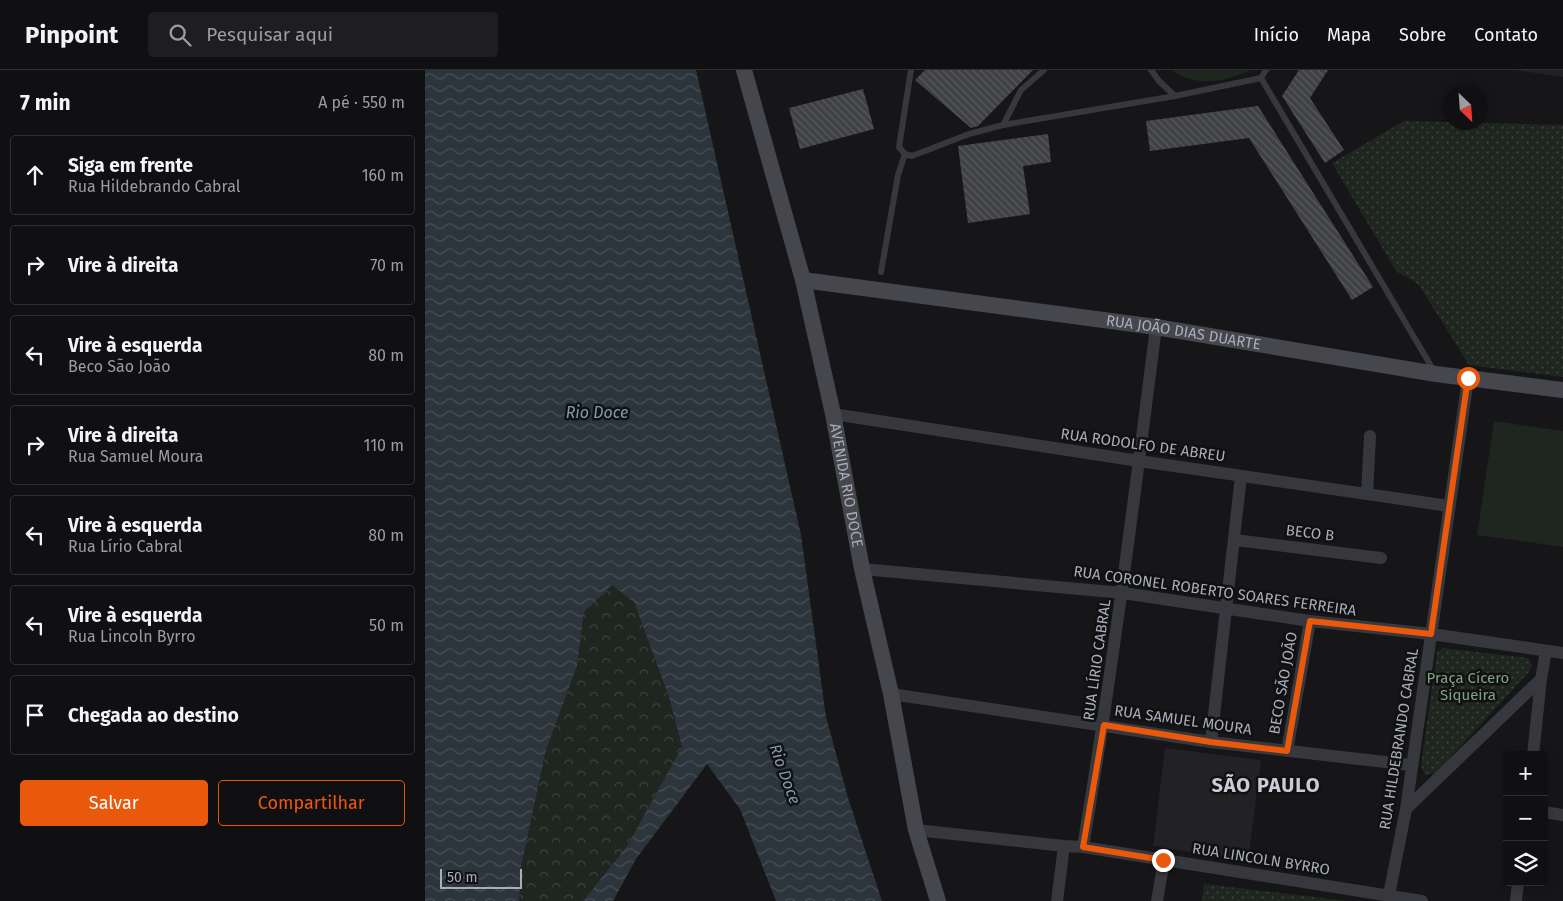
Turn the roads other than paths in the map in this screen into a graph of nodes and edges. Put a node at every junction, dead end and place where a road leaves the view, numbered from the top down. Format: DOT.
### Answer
graph roads {
  1 [pos="744,70"];
  2 [pos="911,70"];
  3 [pos="1044,70"];
  4 [pos="1151,70"];
  5 [pos="1266,70"];
  6 [pos="1261,78"];
  7 [pos="1175,96"];
  8 [pos="1003,125"];
  9 [pos="905,154"];
  10 [pos="881,272"];
  11 [pos="803,280"];
  12 [pos="1156,327"];
  13 [pos="1436,374"];
  14 [pos="1468,378"];
  15 [pos="1563,390"];
  16 [pos="833,414"];
  17 [pos="1370,436"];
  18 [pos="1139,462"];
  19 [pos="1241,476"];
  20 [pos="1367,494"];
  21 [pos="1449,506"];
  22 [pos="1235,540"];
  23 [pos="1381,558"];
  24 [pos="862,569"];
  25 [pos="1123,593"];
  26 [pos="1225,608"];
  27 [pos="1310,621"];
  28 [pos="1431,634"];
  29 [pos="1546,651"];
  30 [pos="1563,653"];
  31 [pos="1541,679"];
  32 [pos="891,694"];
  33 [pos="1104,725"];
  34 [pos="1211,742"];
  35 [pos="1287,751"];
  36 [pos="1533,751"];
  37 [pos="1411,765"];
  38 [pos="1406,809"];
  39 [pos="1548,813"];
  40 [pos="1563,815"];
  41 [pos="916,830"];
  42 [pos="1064,846"];
  43 [pos="1083,847"];
  44 [pos="1163,860"];
  45 [pos="1518,886"];
  46 [pos="1389,896"];
  47 [pos="938,901"];
  48 [pos="1057,901"];
  49 [pos="1157,901"];
  50 [pos="1422,901"];
  51 [pos="1516,901"];
  1 -- 11 [label="street, AVENIDA RIO DOCE"];
  2 -- 9 [label="lane"];
  3 -- 8 [label="lane"];
  4 -- 7 [label="lane"];
  5 -- 6 [label="lane"];
  6 -- 7 [label="lane"];
  6 -- 13 [label="lane"];
  7 -- 8 [label="lane"];
  8 -- 9 [label="lane"];
  9 -- 10 [label="lane"];
  11 -- 12 [label="street, RUA JOÃO DIAS DUARTE"];
  11 -- 16 [label="street, AVENIDA RIO DOCE"];
  12 -- 13 [label="street, RUA JOÃO DIAS DUARTE"];
  12 -- 18 [label="street, RUA LÍRIO CABRAL"];
  13 -- 14 [label="street, RUA JOÃO DIAS DUARTE"];
  14 -- 15 [label="street, RUA JOÃO DIAS DUARTE"];
  14 -- 21 [label="street, RUA HILDEBRANDO CABRAL"];
  16 -- 18 [label="street, RUA RODOLFO DE ABREU"];
  16 -- 24 [label="street, AVENIDA RIO DOCE"];
  17 -- 20 [label="street"];
  18 -- 19 [label="street, RUA RODOLFO DE ABREU"];
  18 -- 25 [label="street, RUA LÍRIO CABRAL"];
  19 -- 20 [label="street, RUA RODOLFO DE ABREU"];
  19 -- 22 [label="street"];
  20 -- 21 [label="street, RUA RODOLFO DE ABREU"];
  21 -- 28 [label="street, RUA HILDEBRANDO CABRAL"];
  22 -- 23 [label="street, BECO B"];
  22 -- 26 [label="street"];
  24 -- 25 [label="street, RUA CORONEL ROBERTO SOARES FERREIRA"];
  24 -- 32 [label="street, AVENIDA RIO DOCE"];
  25 -- 26 [label="street, RUA CORONEL ROBERTO SOARES FERREIRA"];
  25 -- 33 [label="street, RUA LÍRIO CABRAL"];
  26 -- 27 [label="street, RUA CORONEL ROBERTO SOARES FERREIRA"];
  26 -- 34 [label="street"];
  27 -- 28 [label="street, RUA CORONEL ROBERTO SOARES FERREIRA"];
  27 -- 35 [label="street, BECO SÃO JOÃO"];
  28 -- 29 [label="street, RUA CORONEL ROBERTO SOARES FERREIRA"];
  28 -- 37 [label="street, RUA HILDEBRANDO CABRAL"];
  29 -- 30 [label="street, RUA CORONEL ROBERTO SOARES FERREIRA"];
  29 -- 31 [label="street"];
  31 -- 36 [label="street"];
  31 -- 38 [label="street"];
  32 -- 33 [label="street, RUA SAMUEL MOURA"];
  32 -- 41 [label="street, AVENIDA RIO DOCE"];
  33 -- 34 [label="street, RUA SAMUEL MOURA"];
  33 -- 43 [label="street, RUA LÍRIO CABRAL"];
  34 -- 35 [label="street, RUA SAMUEL MOURA"];
  35 -- 37 [label="street, RUA SAMUEL MOURA"];
  37 -- 38 [label="street, RUA HILDEBRANDO CABRAL"];
  38 -- 46 [label="street, RUA HILDEBRANDO CABRAL"];
  39 -- 40 [label="street"];
  41 -- 42 [label="street, RUA LINCOLN BYRRO"];
  41 -- 47 [label="street, AVENIDA RIO DOCE"];
  42 -- 43 [label="street, RUA LINCOLN BYRRO"];
  42 -- 48 [label="street"];
  43 -- 44 [label="street, RUA LINCOLN BYRRO"];
  44 -- 46 [label="street, RUA LINCOLN BYRRO"];
  44 -- 49 [label="street"];
  45 -- 51 [label="street"];
  46 -- 50 [label="street, RUA LINCOLN BYRRO"];
}
